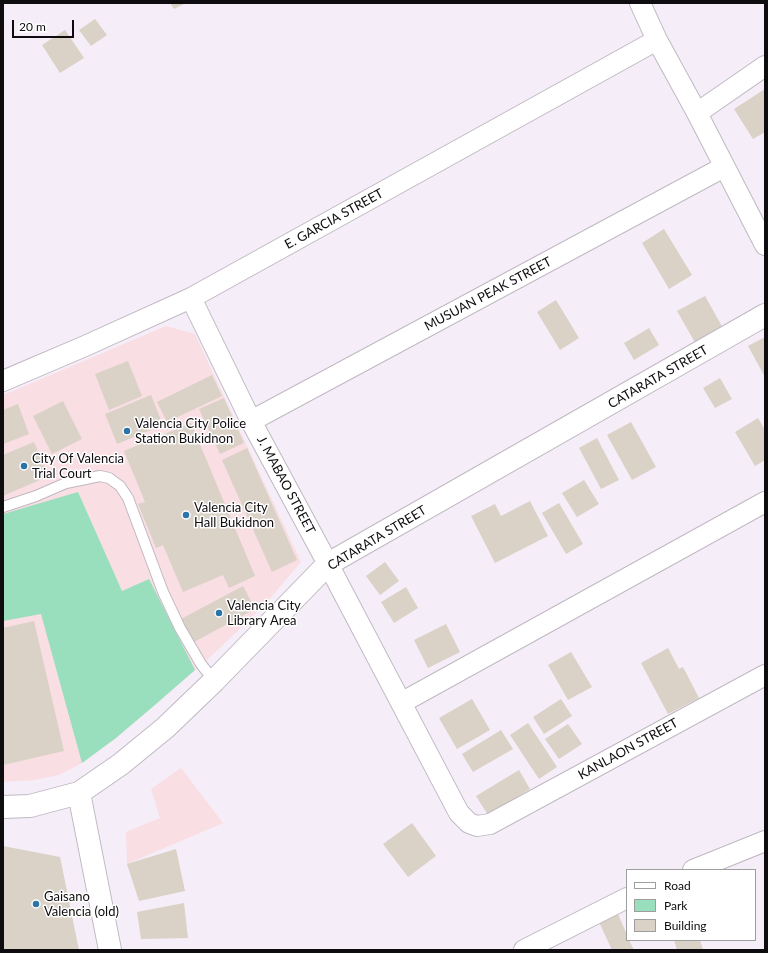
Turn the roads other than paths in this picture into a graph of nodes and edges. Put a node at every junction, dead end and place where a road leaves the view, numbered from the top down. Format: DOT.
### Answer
graph roads {
  1 [pos="640,3"];
  2 [pos="657,40"];
  3 [pos="765,66"];
  4 [pos="697,113"];
  5 [pos="724,167"];
  6 [pos="765,245"];
  7 [pos="191,298"];
  8 [pos="765,315"];
  9 [pos="3,381"];
  10 [pos="251,421"];
  11 [pos="765,502"];
  12 [pos="3,507"];
  13 [pos="328,564"];
  14 [pos="765,675"];
  15 [pos="214,681"];
  16 [pos="401,703"];
  17 [pos="79,793"];
  18 [pos="3,807"];
  19 [pos="490,824"];
  20 [pos="765,841"];
  21 [pos="695,869"];
  22 [pos="626,899"];
  23 [pos="110,950"];
  24 [pos="524,950"];
  1 -- 2 [label="street"];
  2 -- 4 [label="street"];
  2 -- 7 [label="street, E. GARCIA STREET"];
  3 -- 4 [label="street"];
  4 -- 5 [label="street"];
  5 -- 6 [label="street"];
  5 -- 10 [label="street, MUSUAN PEAK STREET"];
  7 -- 9 [label="street, E. GARCIA STREET"];
  7 -- 10 [label="street, J. MABAO STREET"];
  8 -- 13 [label="street, CATARATA STREET"];
  10 -- 13 [label="street, J. MABAO STREET"];
  11 -- 16 [label="street"];
  12 -- 15 [label="lane"];
  13 -- 15 [label="street, CATARATA STREET"];
  13 -- 16 [label="street, J. MABAO STREET"];
  14 -- 19 [label="street, KANLAON STREET"];
  15 -- 17 [label="street, CATARATA STREET"];
  16 -- 19 [label="street, J. MABAO STREET"];
  17 -- 18 [label="street, CATARATA STREET"];
  17 -- 23 [label="street"];
  20 -- 21 [label="street"];
  22 -- 24 [label="street"];
}
